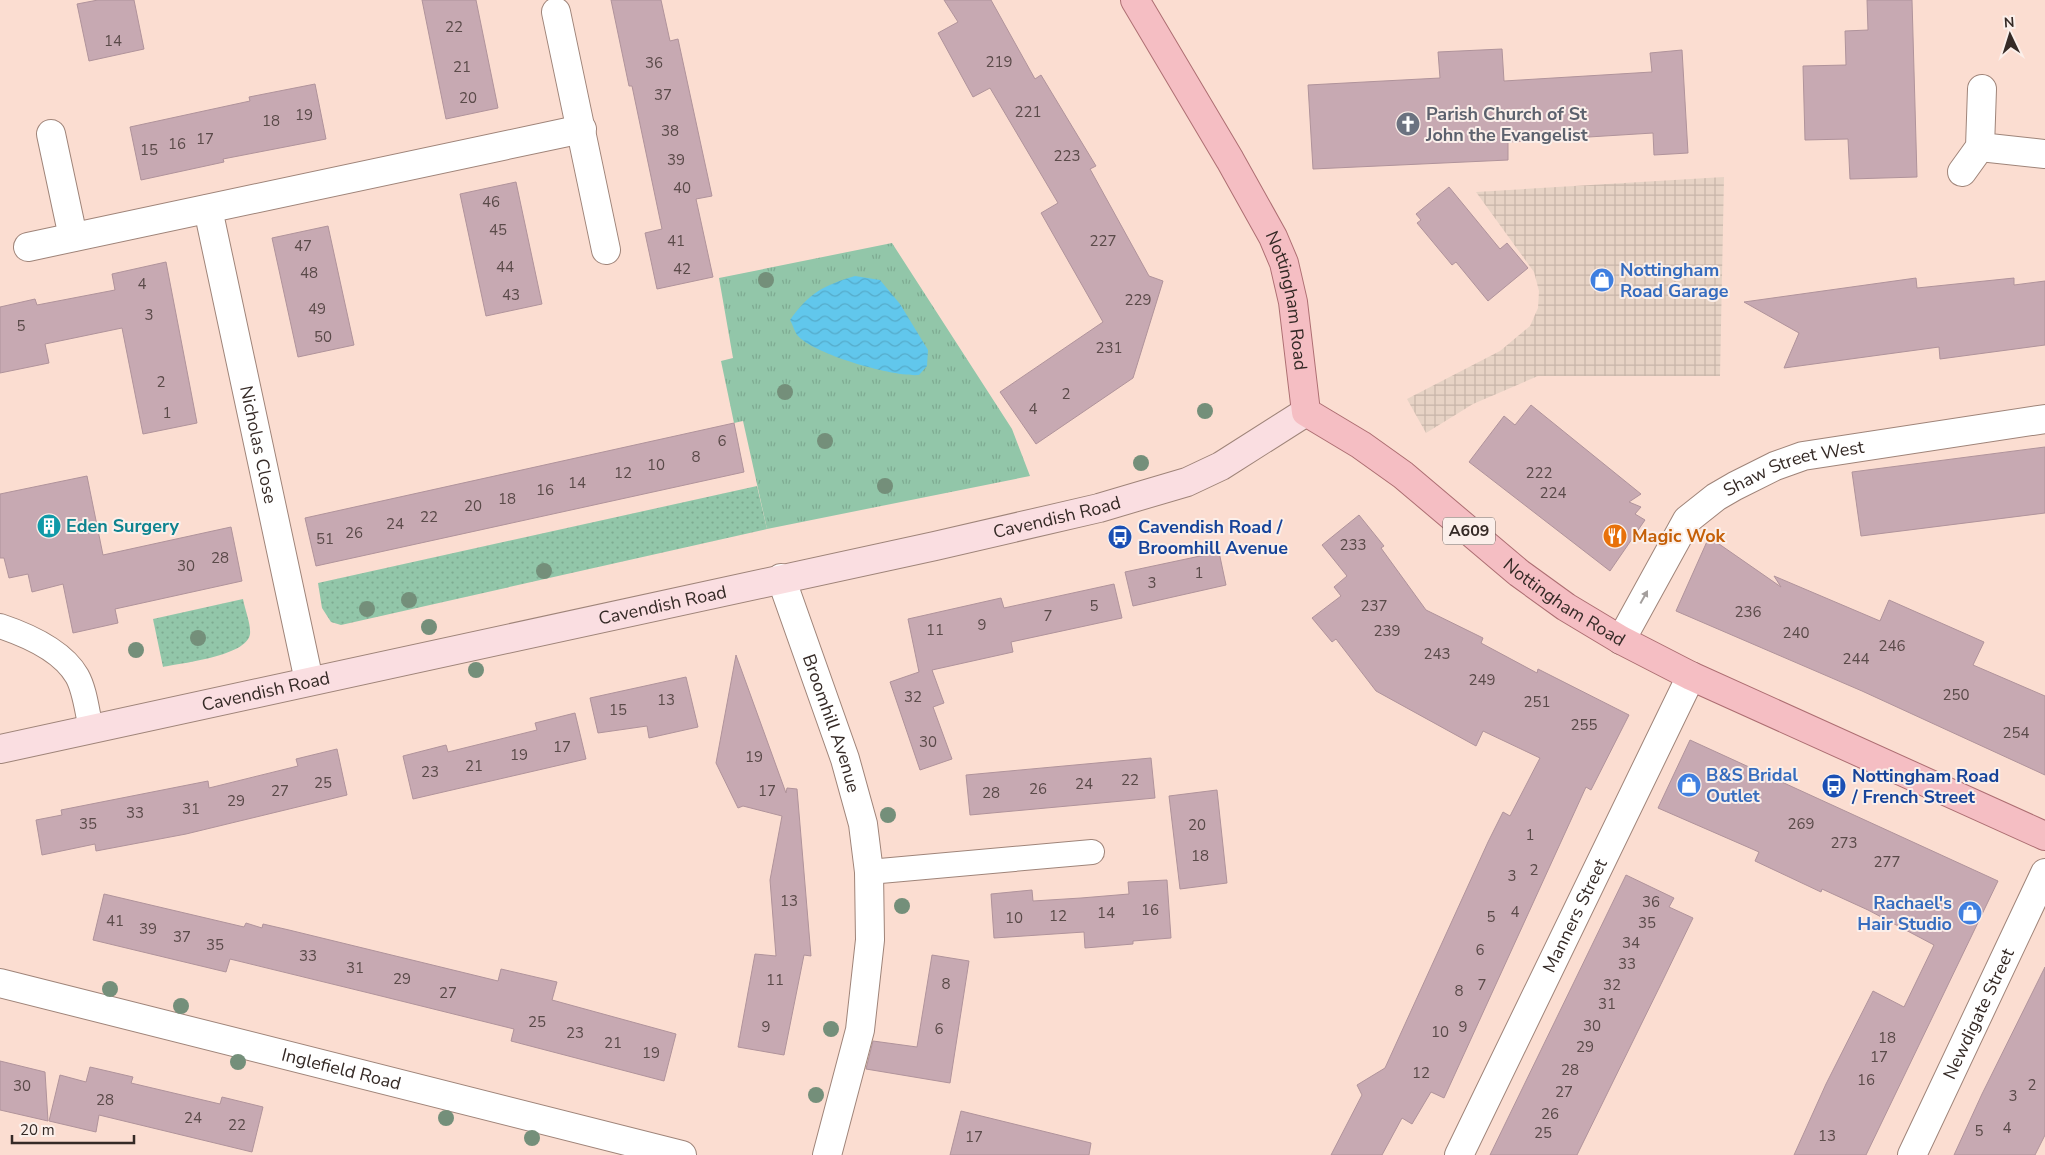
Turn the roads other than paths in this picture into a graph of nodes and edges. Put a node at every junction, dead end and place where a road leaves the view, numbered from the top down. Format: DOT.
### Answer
graph roads {
  1 [pos="1136,0"];
  2 [pos="556,12"];
  3 [pos="1982,89"];
  4 [pos="582,129"];
  5 [pos="51,134"];
  6 [pos="1980,147"];
  7 [pos="2045,154"];
  8 [pos="1962,172"];
  9 [pos="208,210"];
  10 [pos="74,237"];
  11 [pos="28,247"];
  12 [pos="606,250"];
  13 [pos="1306,412"];
  14 [pos="2045,419"];
  15 [pos="781,578"];
  16 [pos="0,626"];
  17 [pos="1621,640"];
  18 [pos="1691,676"];
  19 [pos="309,681"];
  20 [pos="91,728"];
  21 [pos="0,748"];
  22 [pos="2045,836"];
  23 [pos="1092,852"];
  24 [pos="868,872"];
  25 [pos="2045,873"];
  26 [pos="0,983"];
  27 [pos="682,1155"];
  28 [pos="827,1155"];
  29 [pos="1459,1155"];
  30 [pos="1912,1155"];
  1 -- 13 [label="main road, Nottingham Road"];
  2 -- 4 [label="street"];
  3 -- 6 [label="street"];
  4 -- 9 [label="street"];
  4 -- 12 [label="street"];
  5 -- 10 [label="street"];
  6 -- 7 [label="street"];
  6 -- 8 [label="street"];
  9 -- 10 [label="street"];
  9 -- 19 [label="street, Nicholas Close"];
  10 -- 11 [label="street"];
  13 -- 15 [label="street, Cavendish Road"];
  13 -- 17 [label="main road, Nottingham Road / A609"];
  17 -- 14 [label="street, Shaw Street West, one-way"];
  15 -- 19 [label="street, Cavendish Road"];
  15 -- 24 [label="street, Broomhill Avenue"];
  16 -- 20 [label="lane"];
  17 -- 18 [label="main road, Nottingham Road / A609"];
  18 -- 22 [label="main road, Nottingham Road / A609"];
  18 -- 29 [label="street, Manners Street"];
  19 -- 20 [label="street, Cavendish Road"];
  20 -- 21 [label="street, Cavendish Road"];
  23 -- 24 [label="lane"];
  24 -- 28 [label="street, Broomhill Avenue"];
  25 -- 30 [label="street, Newdigate Street"];
  26 -- 27 [label="street, Inglefield Road"];
}
